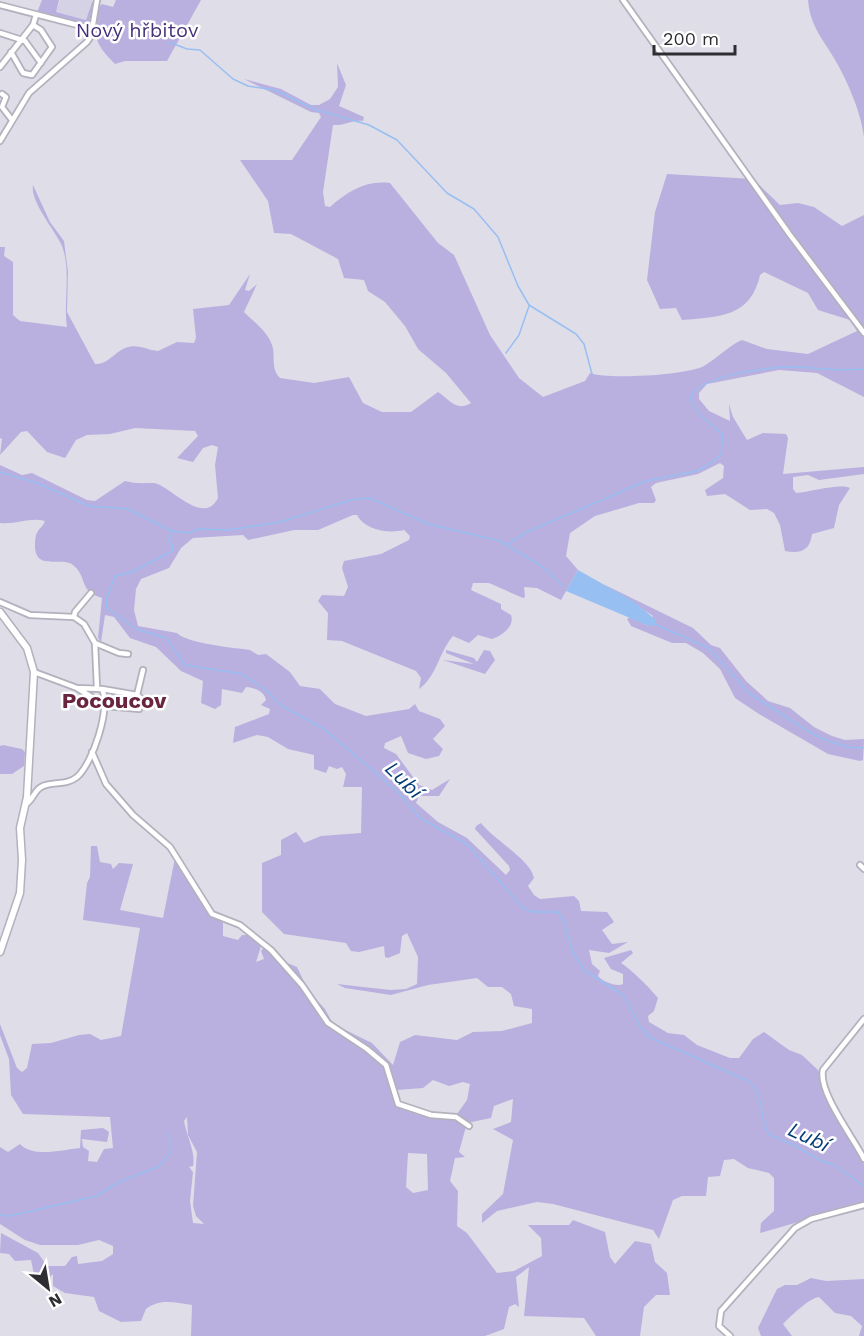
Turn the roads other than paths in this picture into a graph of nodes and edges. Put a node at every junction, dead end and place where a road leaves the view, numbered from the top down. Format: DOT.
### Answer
graph roads {
  1 [pos="97,0"];
  2 [pos="623,0"];
  3 [pos="0,6"];
  4 [pos="36,15"];
  5 [pos="33,25"];
  6 [pos="93,29"];
  7 [pos="0,33"];
  8 [pos="20,39"];
  9 [pos="11,52"];
  10 [pos="41,63"];
  11 [pos="0,67"];
  12 [pos="2,94"];
  13 [pos="12,120"];
  14 [pos="0,141"];
  15 [pos="864,333"];
  16 [pos="91,593"];
  17 [pos="0,602"];
  18 [pos="0,612"];
  19 [pos="74,617"];
  20 [pos="95,643"];
  21 [pos="128,654"];
  22 [pos="143,670"];
  23 [pos="34,672"];
  24 [pos="77,688"];
  25 [pos="100,688"];
  26 [pos="136,695"];
  27 [pos="106,706"];
  28 [pos="92,752"];
  29 [pos="26,804"];
  30 [pos="0,952"];
  31 [pos="864,1019"];
  32 [pos="469,1126"];
  33 [pos="864,1158"];
  34 [pos="864,1205"];
  35 [pos="730,1336"];
  1 -- 6 [label="street"];
  2 -- 15 [label="street"];
  3 -- 4 [label="street"];
  4 -- 5 [label="street"];
  4 -- 6 [label="street"];
  5 -- 8 [label="street"];
  5 -- 10 [label="street"];
  6 -- 13 [label="street"];
  7 -- 8 [label="street"];
  8 -- 9 [label="street"];
  8 -- 10 [label="street"];
  9 -- 10 [label="street"];
  9 -- 11 [label="street"];
  12 -- 13 [label="street"];
  13 -- 14 [label="street"];
  16 -- 19 [label="street"];
  17 -- 19 [label="street"];
  18 -- 23 [label="main road"];
  19 -- 20 [label="street"];
  20 -- 21 [label="street"];
  20 -- 25 [label="street"];
  22 -- 26 [label="street"];
  23 -- 24 [label="street"];
  23 -- 29 [label="main road"];
  24 -- 25 [label="street"];
  24 -- 27 [label="street"];
  25 -- 26 [label="street"];
  25 -- 27 [label="street"];
  26 -- 27 [label="street"];
  27 -- 28 [label="street"];
  28 -- 29 [label="street"];
  28 -- 32 [label="street"];
  29 -- 30 [label="main road"];
  31 -- 33 [label="street"];
  34 -- 35 [label="street"];
}
